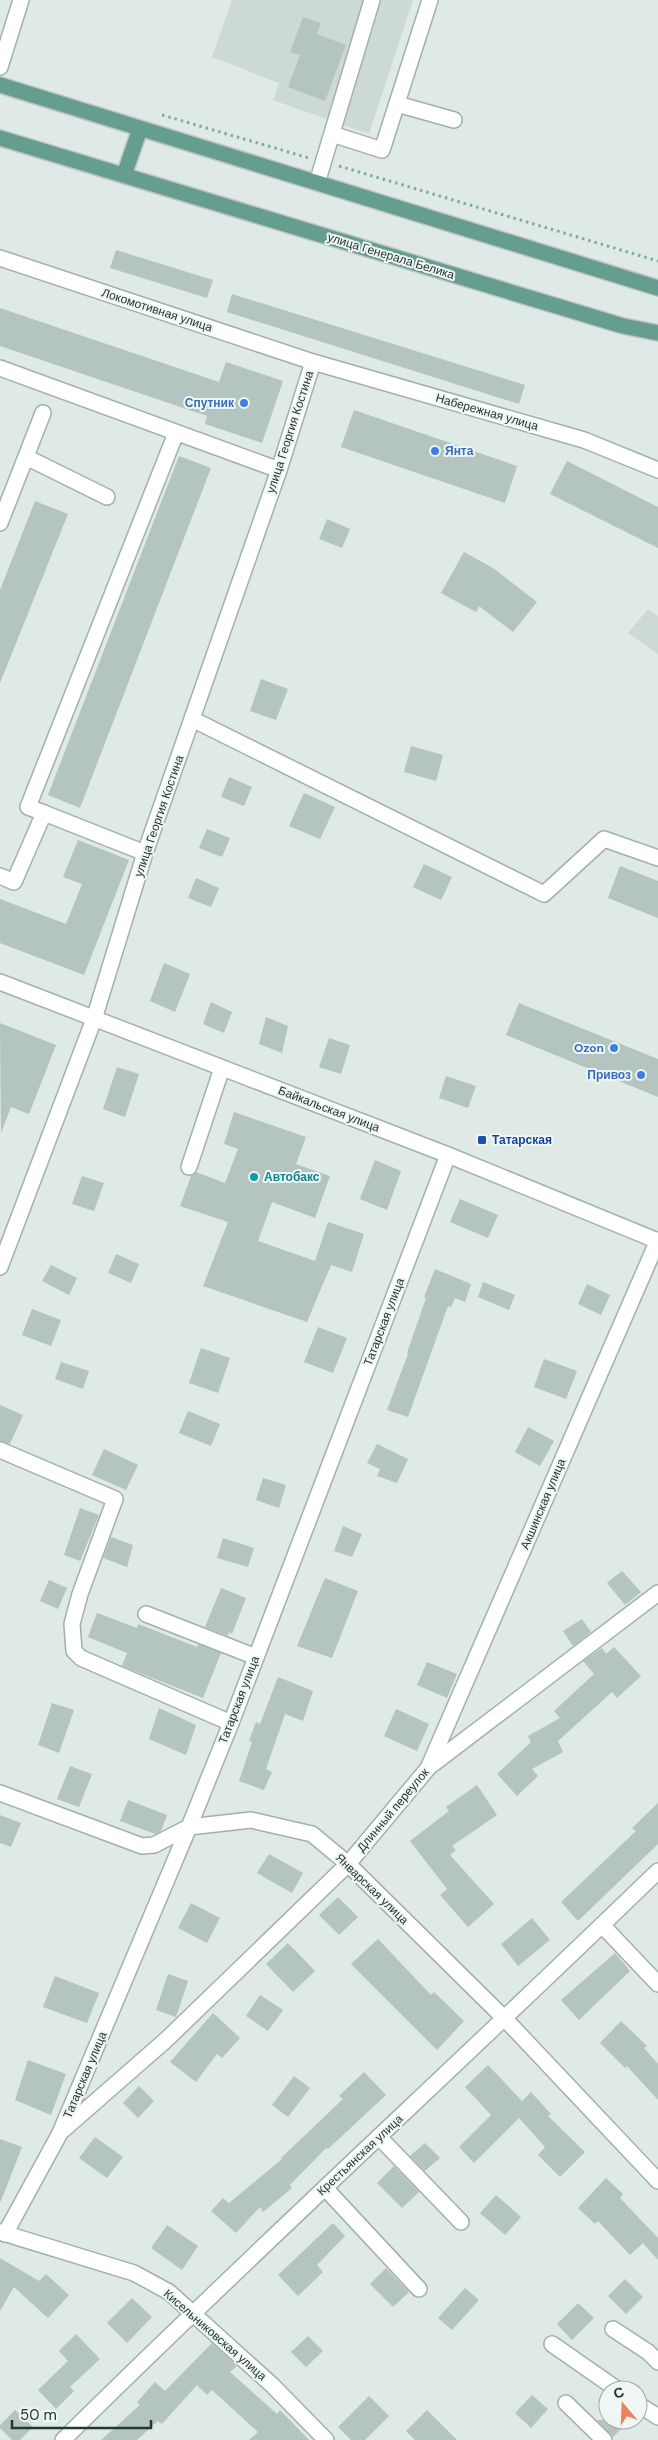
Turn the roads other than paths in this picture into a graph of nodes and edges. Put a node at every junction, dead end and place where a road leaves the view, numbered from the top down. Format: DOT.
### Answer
graph roads {
  1 [pos="21,0"];
  2 [pos="372,0"];
  3 [pos="430,0"];
  4 [pos="3,44"];
  5 [pos="0,67"];
  6 [pos="0,85"];
  7 [pos="397,104"];
  8 [pos="454,120"];
  9 [pos="140,129"];
  10 [pos="332,134"];
  11 [pos="0,138"];
  12 [pos="124,176"];
  13 [pos="317,183"];
  14 [pos="0,258"];
  15 [pos="658,288"];
  16 [pos="658,333"];
  17 [pos="313,362"];
  18 [pos="0,368"];
  19 [pos="42,413"];
  20 [pos="176,433"];
  21 [pos="26,456"];
  22 [pos="279,470"];
  23 [pos="658,470"];
  24 [pos="107,497"];
  25 [pos="0,523"];
  26 [pos="192,718"];
  27 [pos="44,813"];
  28 [pos="145,853"];
  29 [pos="658,858"];
  30 [pos="0,876"];
  31 [pos="0,982"];
  32 [pos="94,1018"];
  33 [pos="222,1068"];
  34 [pos="448,1156"];
  35 [pos="189,1167"];
  36 [pos="658,1241"];
  37 [pos="0,1267"];
  38 [pos="0,1450"];
  39 [pos="658,1593"];
  40 [pos="146,1614"];
  41 [pos="256,1657"];
  42 [pos="231,1724"];
  43 [pos="429,1767"];
  44 [pos="0,1793"];
  45 [pos="188,1827"];
  46 [pos="348,1864"];
  47 [pos="658,1872"];
  48 [pos="602,1925"];
  49 [pos="658,1984"];
  50 [pos="505,2019"];
  51 [pos="60,2133"];
  52 [pos="380,2137"];
  53 [pos="658,2180"];
  54 [pos="325,2188"];
  55 [pos="461,2222"];
  56 [pos="3,2233"];
  57 [pos="419,2289"];
  58 [pos="191,2313"];
  59 [pos="612,2329"];
  60 [pos="552,2344"];
  61 [pos="658,2362"];
  62 [pos="604,2380"];
  63 [pos="566,2403"];
  64 [pos="63,2440"];
  65 [pos="326,2440"];
  66 [pos="604,2440"];
  1 -- 4 [label="street"];
  2 -- 10 [label="street"];
  3 -- 7 [label="street"];
  4 -- 5 [label="street"];
  6 -- 9 [label="main road"];
  7 -- 8 [label="street"];
  7 -- 10 [label="street"];
  9 -- 12 [label="main road"];
  9 -- 13 [label="main road"];
  10 -- 13 [label="street"];
  11 -- 12 [label="main road, улица Генерала Белика"];
  12 -- 16 [label="main road, улица Генерала Белика"];
  13 -- 15 [label="main road"];
  14 -- 17 [label="street, Локомотивная улица"];
  17 -- 22 [label="street, улица Георгия Костина"];
  17 -- 23 [label="street, Набережная улица"];
  18 -- 20 [label="street"];
  19 -- 21 [label="street"];
  20 -- 22 [label="street"];
  20 -- 27 [label="street"];
  21 -- 24 [label="street"];
  21 -- 25 [label="street"];
  22 -- 26 [label="street, улица Георгия Костина"];
  26 -- 28 [label="street, улица Георгия Костина"];
  26 -- 29 [label="street"];
  27 -- 28 [label="street"];
  27 -- 30 [label="street"];
  28 -- 32 [label="street, улица Георгия Костина"];
  31 -- 32 [label="street, Байкальская улица"];
  32 -- 33 [label="street, Байкальская улица"];
  32 -- 37 [label="street, улица Георгия Костина"];
  33 -- 34 [label="street, Байкальская улица"];
  33 -- 35 [label="street"];
  34 -- 36 [label="street, Байкальская улица"];
  34 -- 41 [label="street, Татарская улица"];
  36 -- 43 [label="street, Акшинская улица"];
  38 -- 42 [label="street"];
  39 -- 43 [label="street, Длинный переулок"];
  40 -- 41 [label="street"];
  41 -- 42 [label="street, Татарская улица"];
  42 -- 45 [label="street, Татарская улица"];
  43 -- 46 [label="street, Длинный переулок"];
  44 -- 45 [label="street, Январская улица"];
  45 -- 46 [label="street, Январская улица"];
  45 -- 51 [label="street, Татарская улица"];
  46 -- 50 [label="street, Январская улица"];
  46 -- 51 [label="street, Длинный переулок"];
  47 -- 48 [label="street, Крестьянская улица"];
  48 -- 49 [label="street"];
  48 -- 50 [label="street, Крестьянская улица"];
  50 -- 52 [label="street, Крестьянская улица"];
  50 -- 53 [label="street, Январская улица"];
  51 -- 56 [label="street, Татарская улица"];
  52 -- 54 [label="street, Крестьянская улица"];
  52 -- 55 [label="street"];
  54 -- 57 [label="street"];
  54 -- 58 [label="street, Крестьянская улица"];
  56 -- 58 [label="street, Кисельниковская улица"];
  58 -- 64 [label="street, Крестьянская улица"];
  58 -- 65 [label="street, Кисельниковская улица"];
  59 -- 61 [label="street"];
  60 -- 62 [label="street"];
  63 -- 66 [label="street"];
}
